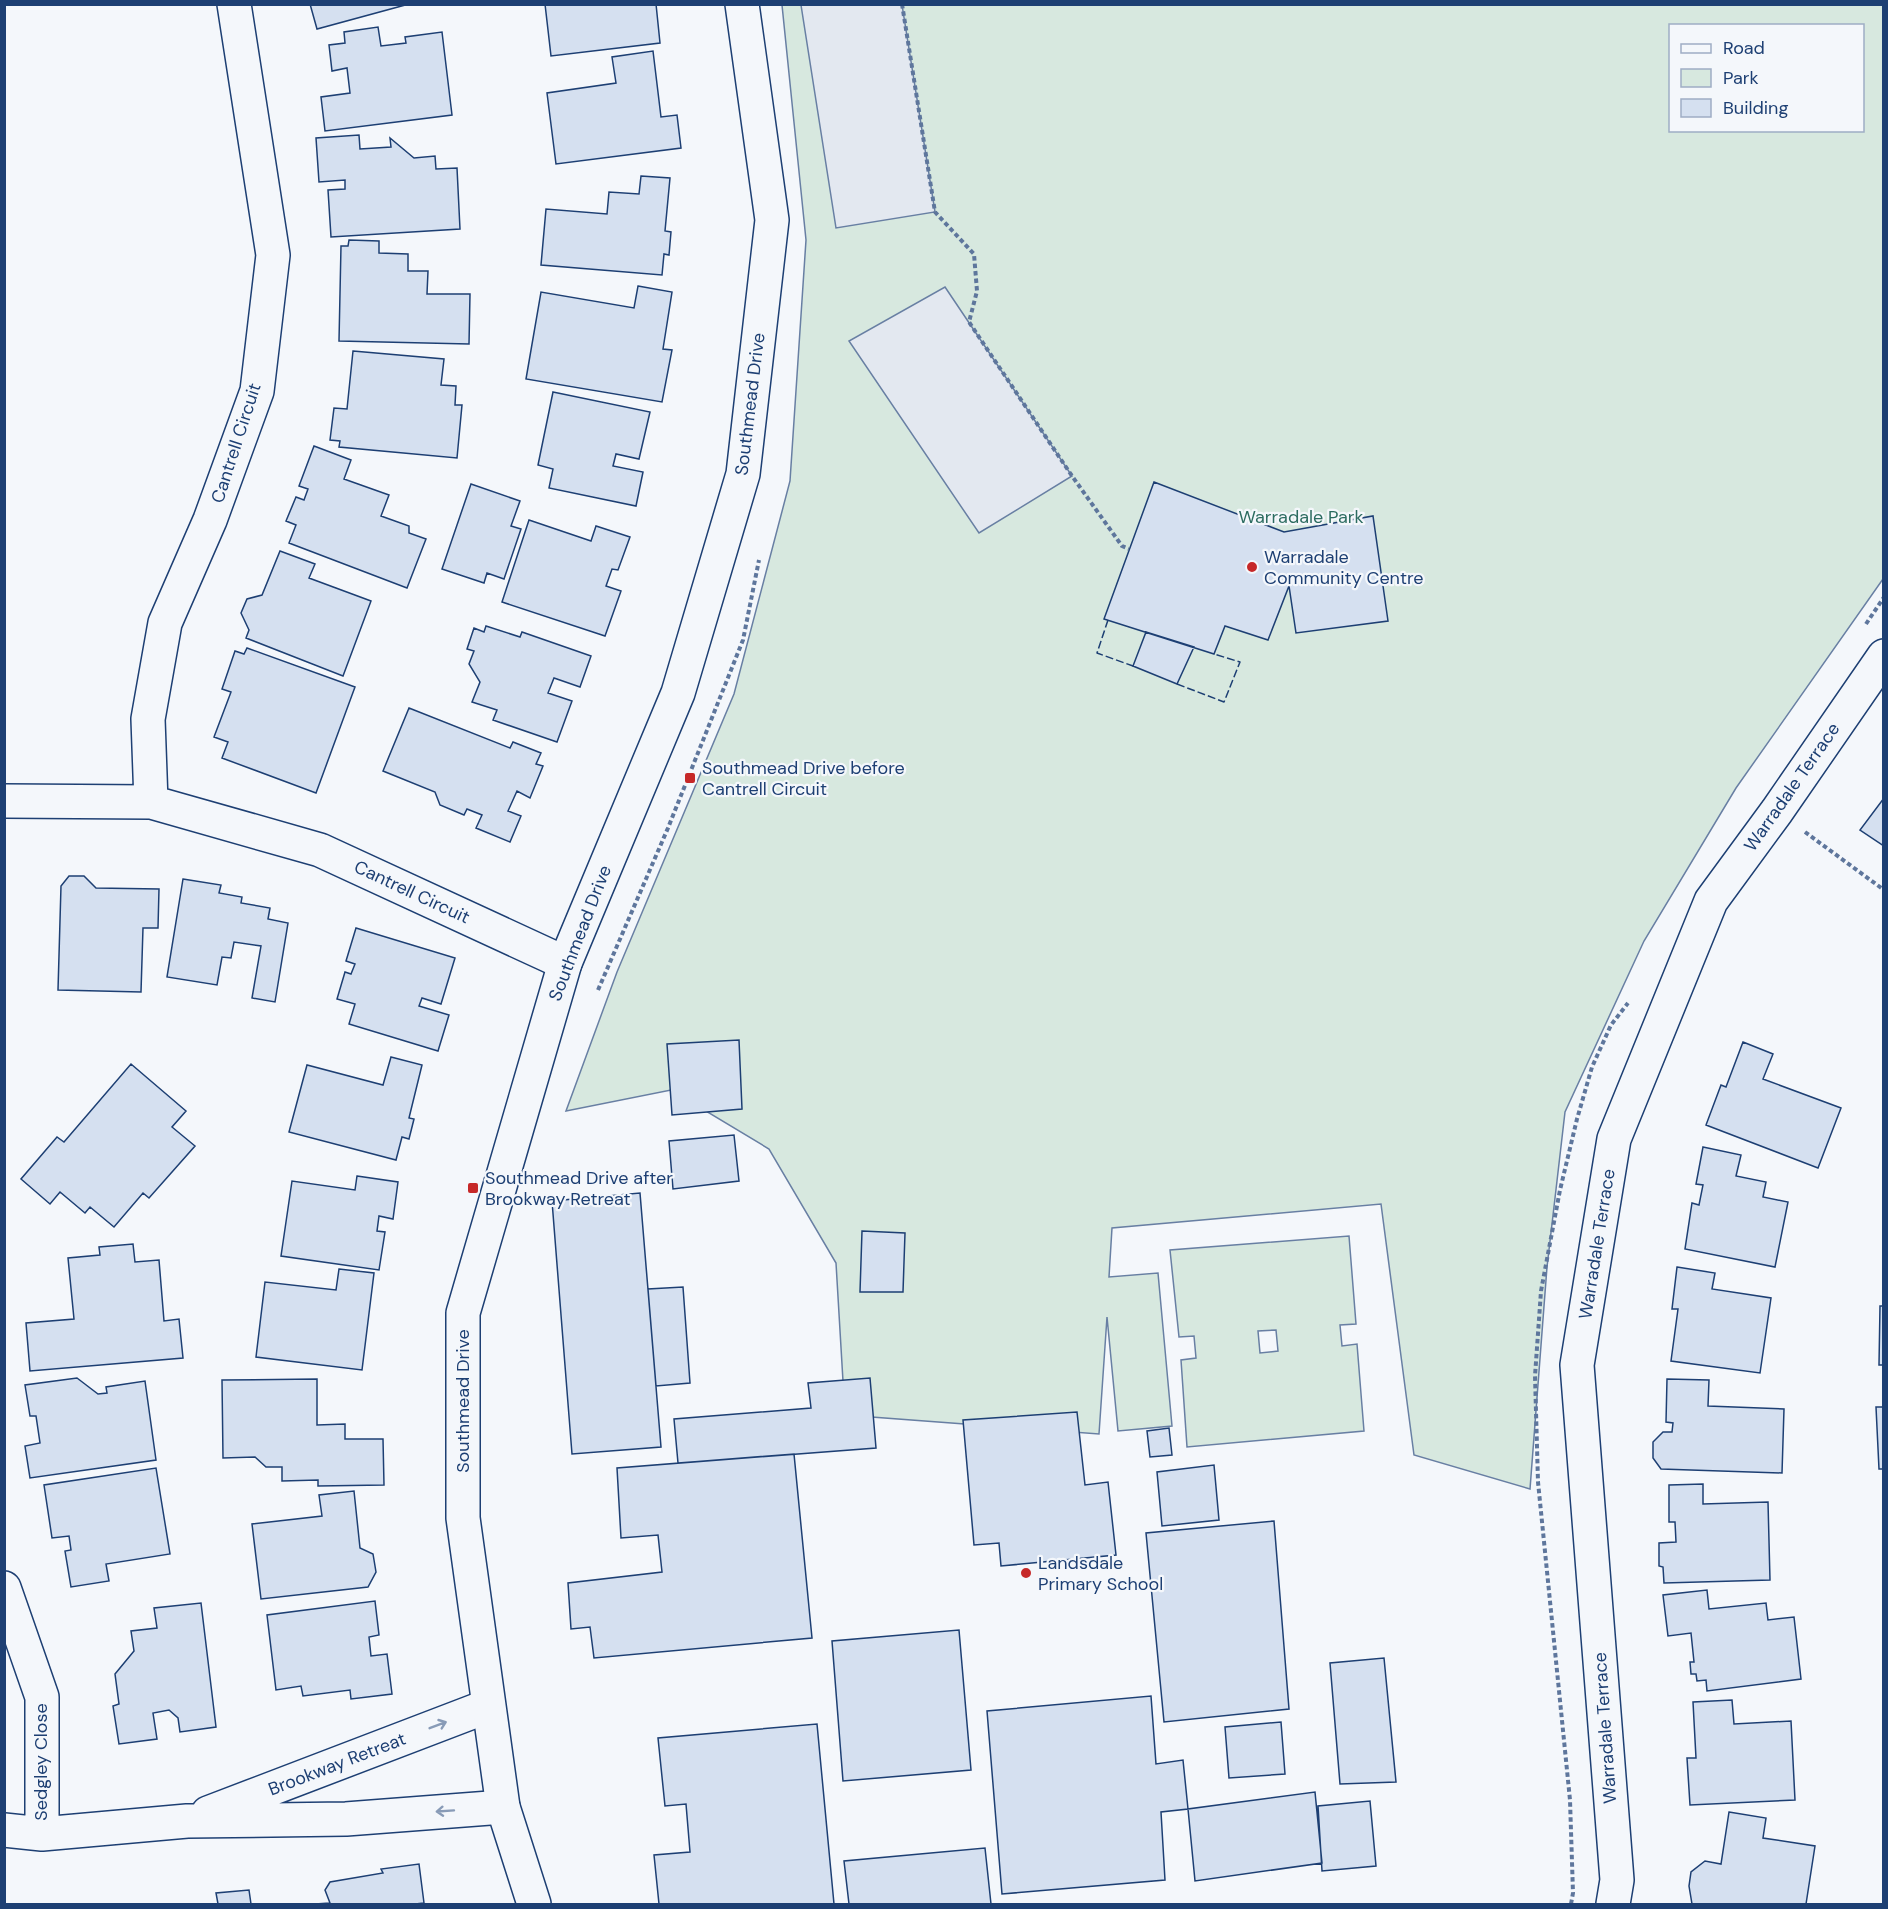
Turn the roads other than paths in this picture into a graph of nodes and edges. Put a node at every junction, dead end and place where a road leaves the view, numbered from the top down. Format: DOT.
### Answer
graph roads {
  1 [pos="234,4"];
  2 [pos="742,4"];
  3 [pos="1884,656"];
  4 [pos="4,801"];
  5 [pos="151,802"];
  6 [pos="565,963"];
  7 [pos="4,1588"];
  8 [pos="488,1706"];
  9 [pos="503,1807"];
  10 [pos="187,1821"];
  11 [pos="4,1830"];
  12 [pos="42,1834"];
  13 [pos="534,1905"];
  14 [pos="1613,1905"];
  1 -- 5 [label="street, Cantrell Circuit"];
  2 -- 6 [label="street, Southmead Drive"];
  3 -- 14 [label="street, Warradale Terrace"];
  4 -- 5 [label="street, Cantrell Circuit"];
  5 -- 6 [label="street, Cantrell Circuit"];
  6 -- 8 [label="street, Southmead Drive"];
  7 -- 12 [label="street, Sedgley Close"];
  8 -- 9 [label="street, Southmead Drive"];
  10 -- 8 [label="street, Brookway Retreat, one-way"];
  9 -- 10 [label="street, Brookway Retreat, one-way"];
  9 -- 13 [label="street, Southmead Drive"];
  10 -- 12 [label="street, Brookway Retreat"];
  11 -- 12 [label="street, Brookway Retreat"];
}
